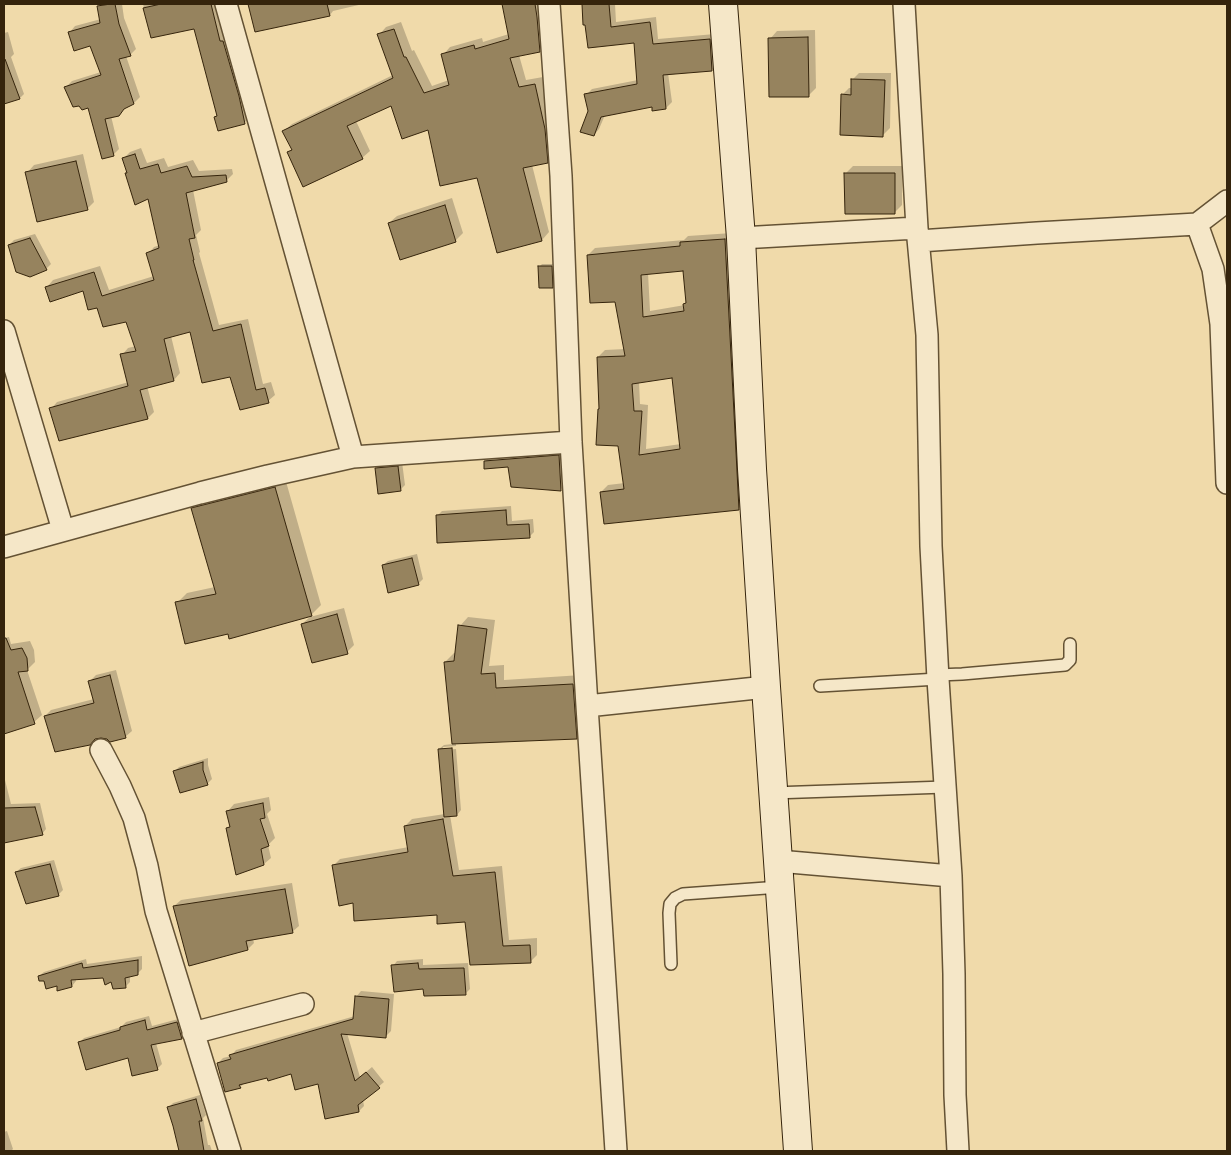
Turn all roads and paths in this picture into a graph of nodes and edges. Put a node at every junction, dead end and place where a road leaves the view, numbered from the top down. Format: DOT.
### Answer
graph roads {
  1 [pos="226,4"];
  2 [pos="549,4"];
  3 [pos="724,4"];
  4 [pos="904,4"];
  5 [pos="1227,201"];
  6 [pos="1197,224"];
  7 [pos="918,235"];
  8 [pos="741,238"];
  9 [pos="4,331"];
  10 [pos="571,442"];
  11 [pos="353,457"];
  12 [pos="1227,483"];
  13 [pos="64,530"];
  14 [pos="4,547"];
  15 [pos="1070,644"];
  16 [pos="938,677"];
  17 [pos="820,686"];
  18 [pos="766,687"];
  19 [pos="587,706"];
  20 [pos="101,750"];
  21 [pos="945,787"];
  22 [pos="773,793"];
  23 [pos="779,874"];
  24 [pos="952,876"];
  25 [pos="671,964"];
  26 [pos="303,1004"];
  27 [pos="193,1032"];
  28 [pos="230,1151"];
  29 [pos="616,1151"];
  30 [pos="798,1151"];
  31 [pos="958,1151"];
  1 -- 11 [label="street"];
  2 -- 10 [label="street"];
  3 -- 8 [label="street"];
  4 -- 7 [label="street"];
  5 -- 6 [label="street"];
  6 -- 7 [label="street"];
  6 -- 12 [label="street"];
  7 -- 8 [label="street"];
  7 -- 16 [label="street"];
  8 -- 18 [label="street"];
  9 -- 13 [label="street"];
  10 -- 11 [label="street"];
  10 -- 19 [label="street"];
  11 -- 13 [label="street"];
  13 -- 14 [label="street"];
  15 -- 16 [label="lane"];
  16 -- 17 [label="lane"];
  16 -- 21 [label="street"];
  18 -- 19 [label="street"];
  18 -- 22 [label="street"];
  19 -- 29 [label="street"];
  20 -- 27 [label="street"];
  21 -- 22 [label="lane"];
  21 -- 24 [label="street"];
  22 -- 23 [label="street"];
  23 -- 24 [label="street"];
  23 -- 25 [label="lane"];
  23 -- 30 [label="street"];
  24 -- 31 [label="street"];
  26 -- 27 [label="street"];
  27 -- 28 [label="street"];
}
